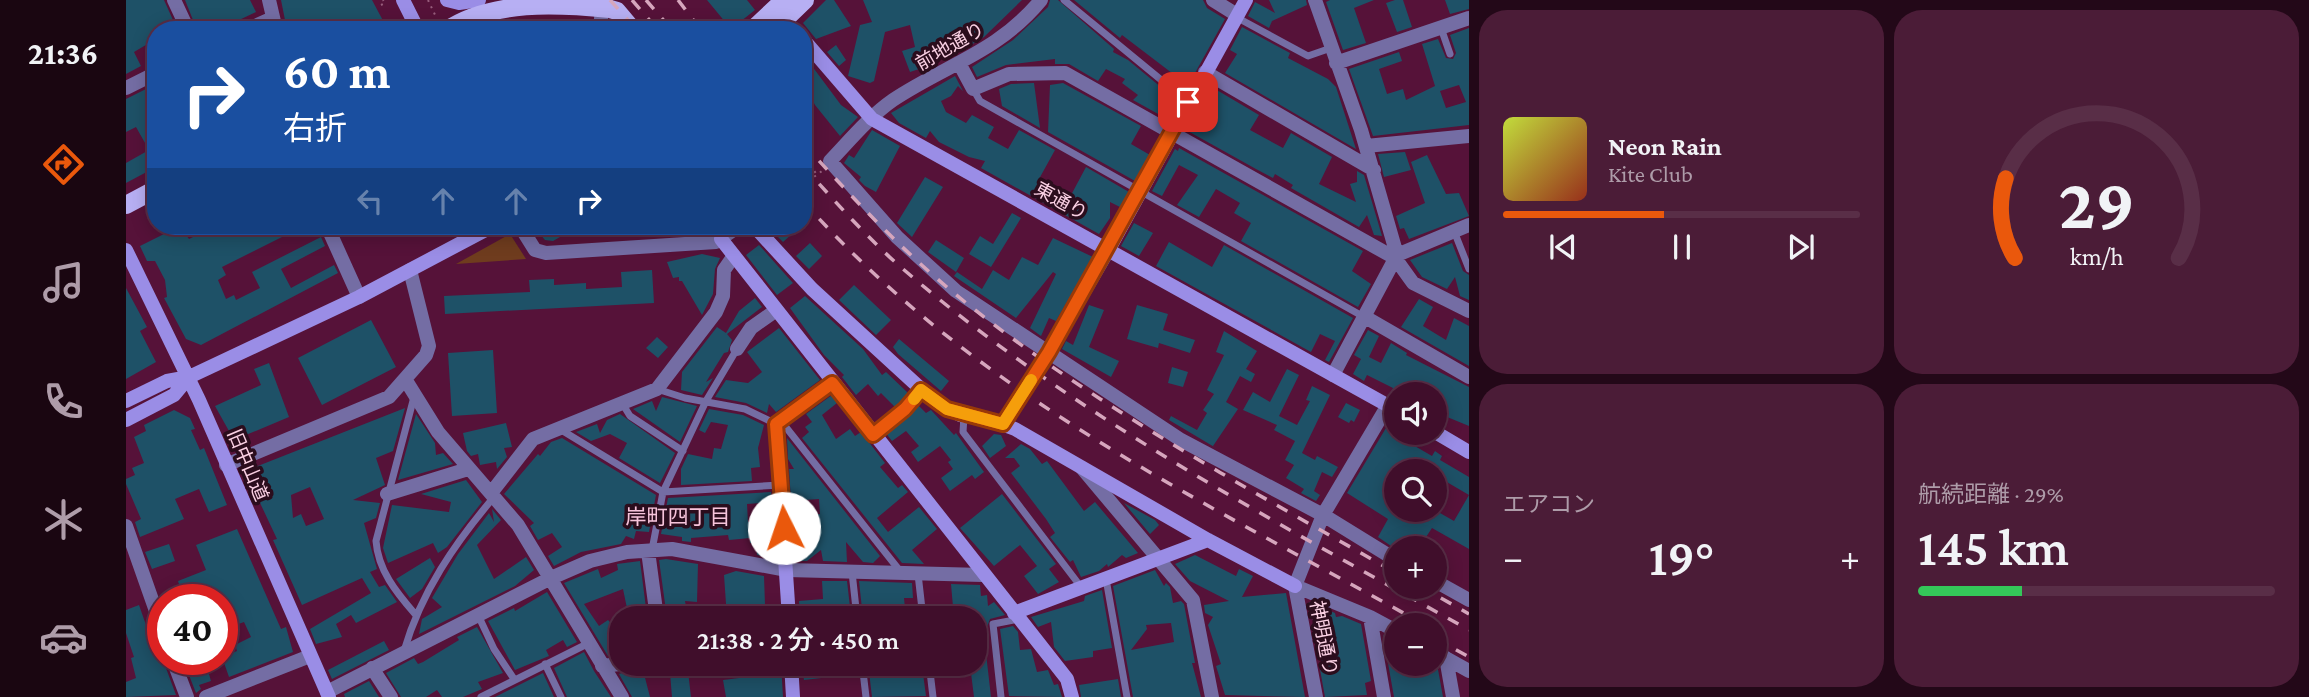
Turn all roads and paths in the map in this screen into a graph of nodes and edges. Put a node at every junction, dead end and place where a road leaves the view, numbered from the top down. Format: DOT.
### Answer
graph roads {
  1 [pos="174,0"];
  2 [pos="269,0"];
  3 [pos="383,0"];
  4 [pos="403,0"];
  5 [pos="428,0"];
  6 [pos="447,0"];
  7 [pos="804,0"];
  8 [pos="1041,0"];
  9 [pos="1064,0"];
  10 [pos="1213,0"];
  11 [pos="1246,0"];
  12 [pos="1315,0"];
  13 [pos="480,4"];
  14 [pos="381,5"];
  15 [pos="602,8"];
  16 [pos="781,12"];
  17 [pos="1236,16"];
  18 [pos="1469,18"];
  19 [pos="184,21"];
  20 [pos="273,21"];
  21 [pos="414,21"];
  22 [pos="440,21"];
  23 [pos="454,21"];
  24 [pos="601,21"];
  25 [pos="625,21"];
  26 [pos="1440,28"];
  27 [pos="1331,48"];
  28 [pos="812,49"];
  29 [pos="1450,54"];
  30 [pos="959,63"];
  31 [pos="1336,63"];
  32 [pos="1205,72"];
  33 [pos="147,78"];
  34 [pos="126,88"];
  35 [pos="973,89"];
  36 [pos="1188,102"];
  37 [pos="872,119"];
  38 [pos="1172,132"];
  39 [pos="1469,136"];
  40 [pos="1366,146"];
  41 [pos="831,162"];
  42 [pos="1374,170"];
  43 [pos="812,175"];
  44 [pos="812,178"];
  45 [pos="1139,193"];
  46 [pos="147,194"];
  47 [pos="126,205"];
  48 [pos="1469,225"];
  49 [pos="1453,230"];
  50 [pos="331,235"];
  51 [pos="476,235"];
  52 [pos="525,235"];
  53 [pos="726,235"];
  54 [pos="762,235"];
  55 [pos="721,239"];
  56 [pos="1109,248"];
  57 [pos="126,250"];
  58 [pos="733,257"];
  59 [pos="1396,257"];
  60 [pos="1469,269"];
  61 [pos="410,270"];
  62 [pos="359,297"];
  63 [pos="775,311"];
  64 [pos="1469,311"];
  65 [pos="1365,317"];
  66 [pos="737,349"];
  67 [pos="1048,354"];
  68 [pos="1333,375"];
  69 [pos="189,377"];
  70 [pos="1469,377"];
  71 [pos="405,379"];
  72 [pos="832,383"];
  73 [pos="657,389"];
  74 [pos="921,390"];
  75 [pos="415,393"];
  76 [pos="126,401"];
  77 [pos="706,401"];
  78 [pos="622,402"];
  79 [pos="1384,404"];
  80 [pos="964,415"];
  81 [pos="126,420"];
  82 [pos="1384,421"];
  83 [pos="779,422"];
  84 [pos="1003,424"];
  85 [pos="558,428"];
  86 [pos="873,435"];
  87 [pos="1447,439"];
  88 [pos="683,451"];
  89 [pos="1469,452"];
  90 [pos="226,465"];
  91 [pos="1082,468"];
  92 [pos="468,469"];
  93 [pos="781,485"];
  94 [pos="663,492"];
  95 [pos="387,494"];
  96 [pos="493,495"];
  97 [pos="1321,519"];
  98 [pos="126,526"];
  99 [pos="1208,541"];
  100 [pos="650,551"];
  101 [pos="1384,553"];
  102 [pos="1157,559"];
  103 [pos="786,570"];
  104 [pos="852,572"];
  105 [pos="903,574"];
  106 [pos="918,574"];
  107 [pos="983,575"];
  108 [pos="551,578"];
  109 [pos="1105,578"];
  110 [pos="1298,579"];
  111 [pos="147,585"];
  112 [pos="1081,587"];
  113 [pos="1447,588"];
  114 [pos="1469,600"];
  115 [pos="656,606"];
  116 [pos="788,606"];
  117 [pos="856,606"];
  118 [pos="922,606"];
  119 [pos="415,614"];
  120 [pos="478,615"];
  121 [pos="1016,616"];
  122 [pos="1370,617"];
  123 [pos="1384,625"];
  124 [pos="589,643"];
  125 [pos="403,653"];
  126 [pos="310,656"];
  127 [pos="1447,658"];
  128 [pos="545,664"];
  129 [pos="609,665"];
  130 [pos="603,666"];
  131 [pos="372,668"];
  132 [pos="1469,671"];
  133 [pos="179,675"];
  134 [pos="792,676"];
  135 [pos="864,676"];
  136 [pos="931,676"];
  137 [pos="1447,676"];
  138 [pos="514,679"];
  139 [pos="328,695"];
  140 [pos="187,697"];
  141 [pos="207,697"];
  142 [pos="391,697"];
  143 [pos="481,697"];
  144 [pos="561,697"];
  145 [pos="622,697"];
  146 [pos="793,697"];
  147 [pos="866,697"];
  148 [pos="933,697"];
  149 [pos="1000,697"];
  150 [pos="1072,697"];
  151 [pos="1127,697"];
  152 [pos="1212,697"];
  153 [pos="1316,697"];
  154 [pos="1384,697"];
  155 [pos="1453,697"];
  1 -- 19 [label="street"];
  2 -- 20 [label="street"];
  3 -- 14 [label="path"];
  4 -- 21 [label="street"];
  5 -- 22 [label="path"];
  6 -- 13 [label="street"];
  7 -- 16 [label="main road"];
  8 -- 30 [label="street, 前地通り"];
  9 -- 36 [label="lane"];
  10 -- 17 [label="street"];
  11 -- 17 [label="street"];
  12 -- 27 [label="street"];
  13 -- 15 [label="main road"];
  13 -- 23 [label="main road"];
  15 -- 24 [label="street"];
  15 -- 25 [label="main road"];
  17 -- 27 [label="lane"];
  17 -- 32 [label="street"];
  18 -- 26 [label="street"];
  26 -- 29 [label="lane"];
  26 -- 31 [label="street"];
  27 -- 31 [label="street"];
  28 -- 37 [label="street, 東通り"];
  30 -- 35 [label="street"];
  30 -- 37 [label="street, 前地通り"];
  31 -- 40 [label="street"];
  32 -- 36 [label="street"];
  32 -- 42 [label="street"];
  33 -- 34 [label="street"];
  35 -- 38 [label="street"];
  35 -- 45 [label="lane"];
  36 -- 38 [label="street"];
  37 -- 41 [label="street, 前地通り"];
  37 -- 56 [label="street, 東通り"];
  38 -- 45 [label="street"];
  38 -- 59 [label="street"];
  39 -- 40 [label="street"];
  40 -- 42 [label="street"];
  41 -- 43 [label="path"];
  41 -- 44 [label="path"];
  41 -- 67 [label="street"];
  42 -- 59 [label="street"];
  45 -- 56 [label="street"];
  45 -- 65 [label="lane"];
  46 -- 47 [label="main road"];
  48 -- 49 [label="street"];
  49 -- 59 [label="street"];
  49 -- 60 [label="lane"];
  50 -- 62 [label="street"];
  51 -- 61 [label="street"];
  52 -- 55 [label="street"];
  53 -- 55 [label="street"];
  54 -- 74 [label="street"];
  55 -- 58 [label="street"];
  56 -- 67 [label="street"];
  56 -- 68 [label="street, 東通り"];
  57 -- 69 [label="street, 旧中山道"];
  58 -- 63 [label="street"];
  58 -- 73 [label="street"];
  59 -- 64 [label="street"];
  59 -- 65 [label="street"];
  61 -- 62 [label="street"];
  61 -- 71 [label="street"];
  62 -- 69 [label="street"];
  63 -- 66 [label="street"];
  63 -- 72 [label="street"];
  65 -- 68 [label="street"];
  65 -- 70 [label="street"];
  66 -- 77 [label="lane"];
  67 -- 84 [label="street"];
  67 -- 97 [label="street"];
  68 -- 79 [label="street, 東通り"];
  69 -- 76 [label="street"];
  69 -- 81 [label="street"];
  69 -- 90 [label="street, 旧中山道"];
  71 -- 75 [label="street"];
  71 -- 90 [label="street"];
  72 -- 83 [label="street"];
  72 -- 86 [label="street"];
  73 -- 77 [label="lane"];
  73 -- 78 [label="street"];
  74 -- 80 [label="street"];
  74 -- 86 [label="lane"];
  75 -- 92 [label="street"];
  75 -- 95 [label="lane"];
  77 -- 83 [label="lane"];
  77 -- 88 [label="lane"];
  78 -- 85 [label="street"];
  78 -- 88 [label="lane"];
  80 -- 84 [label="street"];
  80 -- 112 [label="lane"];
  82 -- 97 [label="street"];
  83 -- 93 [label="street"];
  83 -- 105 [label="lane"];
  84 -- 91 [label="street"];
  85 -- 94 [label="lane"];
  85 -- 96 [label="street"];
  86 -- 107 [label="street"];
  87 -- 89 [label="street"];
  88 -- 94 [label="lane"];
  90 -- 126 [label="street, 旧中山道"];
  91 -- 99 [label="street"];
  91 -- 102 [label="street"];
  92 -- 95 [label="street"];
  92 -- 96 [label="street"];
  93 -- 94 [label="lane"];
  93 -- 103 [label="street"];
  94 -- 100 [label="lane"];
  95 -- 119 [label="lane"];
  96 -- 108 [label="street"];
  96 -- 119 [label="lane"];
  97 -- 101 [label="street"];
  97 -- 110 [label="street"];
  98 -- 111 [label="street"];
  99 -- 102 [label="street"];
  99 -- 110 [label="street"];
  100 -- 103 [label="street"];
  100 -- 108 [label="street"];
  100 -- 115 [label="street"];
  102 -- 109 [label="street"];
  102 -- 152 [label="street"];
  103 -- 104 [label="street"];
  103 -- 116 [label="street"];
  104 -- 105 [label="street"];
  104 -- 117 [label="lane"];
  105 -- 106 [label="street"];
  106 -- 107 [label="street"];
  106 -- 118 [label="lane"];
  107 -- 121 [label="street"];
  108 -- 120 [label="street"];
  108 -- 124 [label="street"];
  109 -- 112 [label="street"];
  109 -- 151 [label="lane"];
  110 -- 122 [label="street"];
  110 -- 153 [label="street, 神明通り"];
  112 -- 121 [label="street"];
  113 -- 114 [label="street"];
  119 -- 125 [label="lane"];
  120 -- 125 [label="street"];
  120 -- 138 [label="lane"];
  121 -- 149 [label="lane"];
  121 -- 150 [label="street"];
  122 -- 123 [label="street"];
  122 -- 154 [label="street"];
  124 -- 128 [label="lane"];
  124 -- 130 [label="street"];
  125 -- 131 [label="street"];
  126 -- 139 [label="street, 旧中山道"];
  126 -- 141 [label="street"];
  127 -- 132 [label="street"];
  128 -- 138 [label="lane"];
  128 -- 144 [label="lane"];
  129 -- 130 [label="street"];
  130 -- 145 [label="street"];
  131 -- 139 [label="street"];
  131 -- 142 [label="street"];
  133 -- 140 [label="street"];
  134 -- 146 [label="street"];
  135 -- 147 [label="lane"];
  136 -- 148 [label="lane"];
  137 -- 155 [label="street"];
  138 -- 143 [label="lane"];
}
